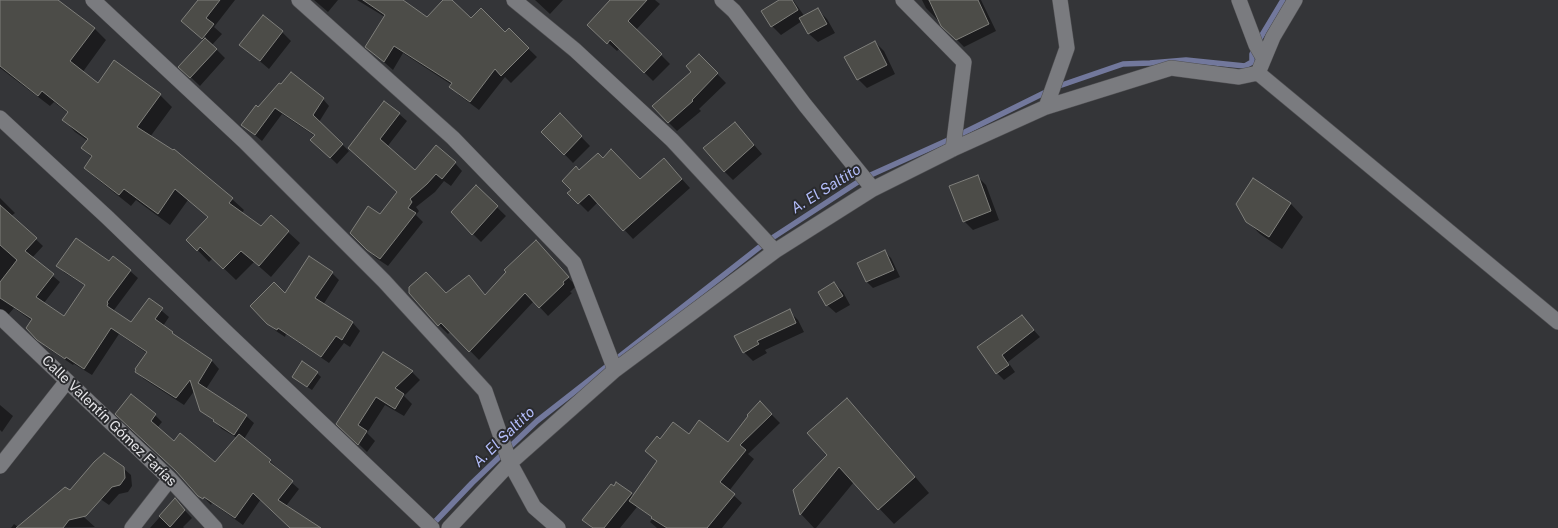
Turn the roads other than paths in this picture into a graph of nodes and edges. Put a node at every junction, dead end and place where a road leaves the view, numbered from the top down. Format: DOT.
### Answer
graph roads {
  1 [pos="93,0"];
  2 [pos="299,0"];
  3 [pos="514,0"];
  4 [pos="722,0"];
  5 [pos="903,0"];
  6 [pos="1060,0"];
  7 [pos="1239,0"];
  8 [pos="1295,0"];
  9 [pos="1261,66"];
  10 [pos="1046,107"];
  11 [pos="0,118"];
  12 [pos="952,148"];
  13 [pos="873,189"];
  14 [pos="775,251"];
  15 [pos="0,316"];
  16 [pos="1558,322"];
  17 [pos="615,370"];
  18 [pos="67,381"];
  19 [pos="510,463"];
  20 [pos="0,466"];
  21 [pos="170,479"];
  22 [pos="132,528"];
  23 [pos="215,528"];
  24 [pos="432,528"];
  25 [pos="449,528"];
  26 [pos="558,528"];
  1 -- 19 [label="street"];
  2 -- 17 [label="street"];
  3 -- 14 [label="street"];
  4 -- 13 [label="street"];
  5 -- 12 [label="street"];
  6 -- 10 [label="street"];
  7 -- 9 [label="street"];
  8 -- 9 [label="street"];
  9 -- 10 [label="street"];
  9 -- 16 [label="street"];
  10 -- 12 [label="street"];
  11 -- 24 [label="street"];
  12 -- 13 [label="street"];
  13 -- 14 [label="street"];
  14 -- 17 [label="street"];
  15 -- 18 [label="street, Calle Valentín Gómez Farías"];
  17 -- 19 [label="street"];
  18 -- 20 [label="street"];
  18 -- 21 [label="street, Calle Valentín Gómez Farías"];
  19 -- 25 [label="street"];
  19 -- 26 [label="street"];
  21 -- 22 [label="street"];
  21 -- 23 [label="street, Calle Valentín Gómez Farías"];
}
